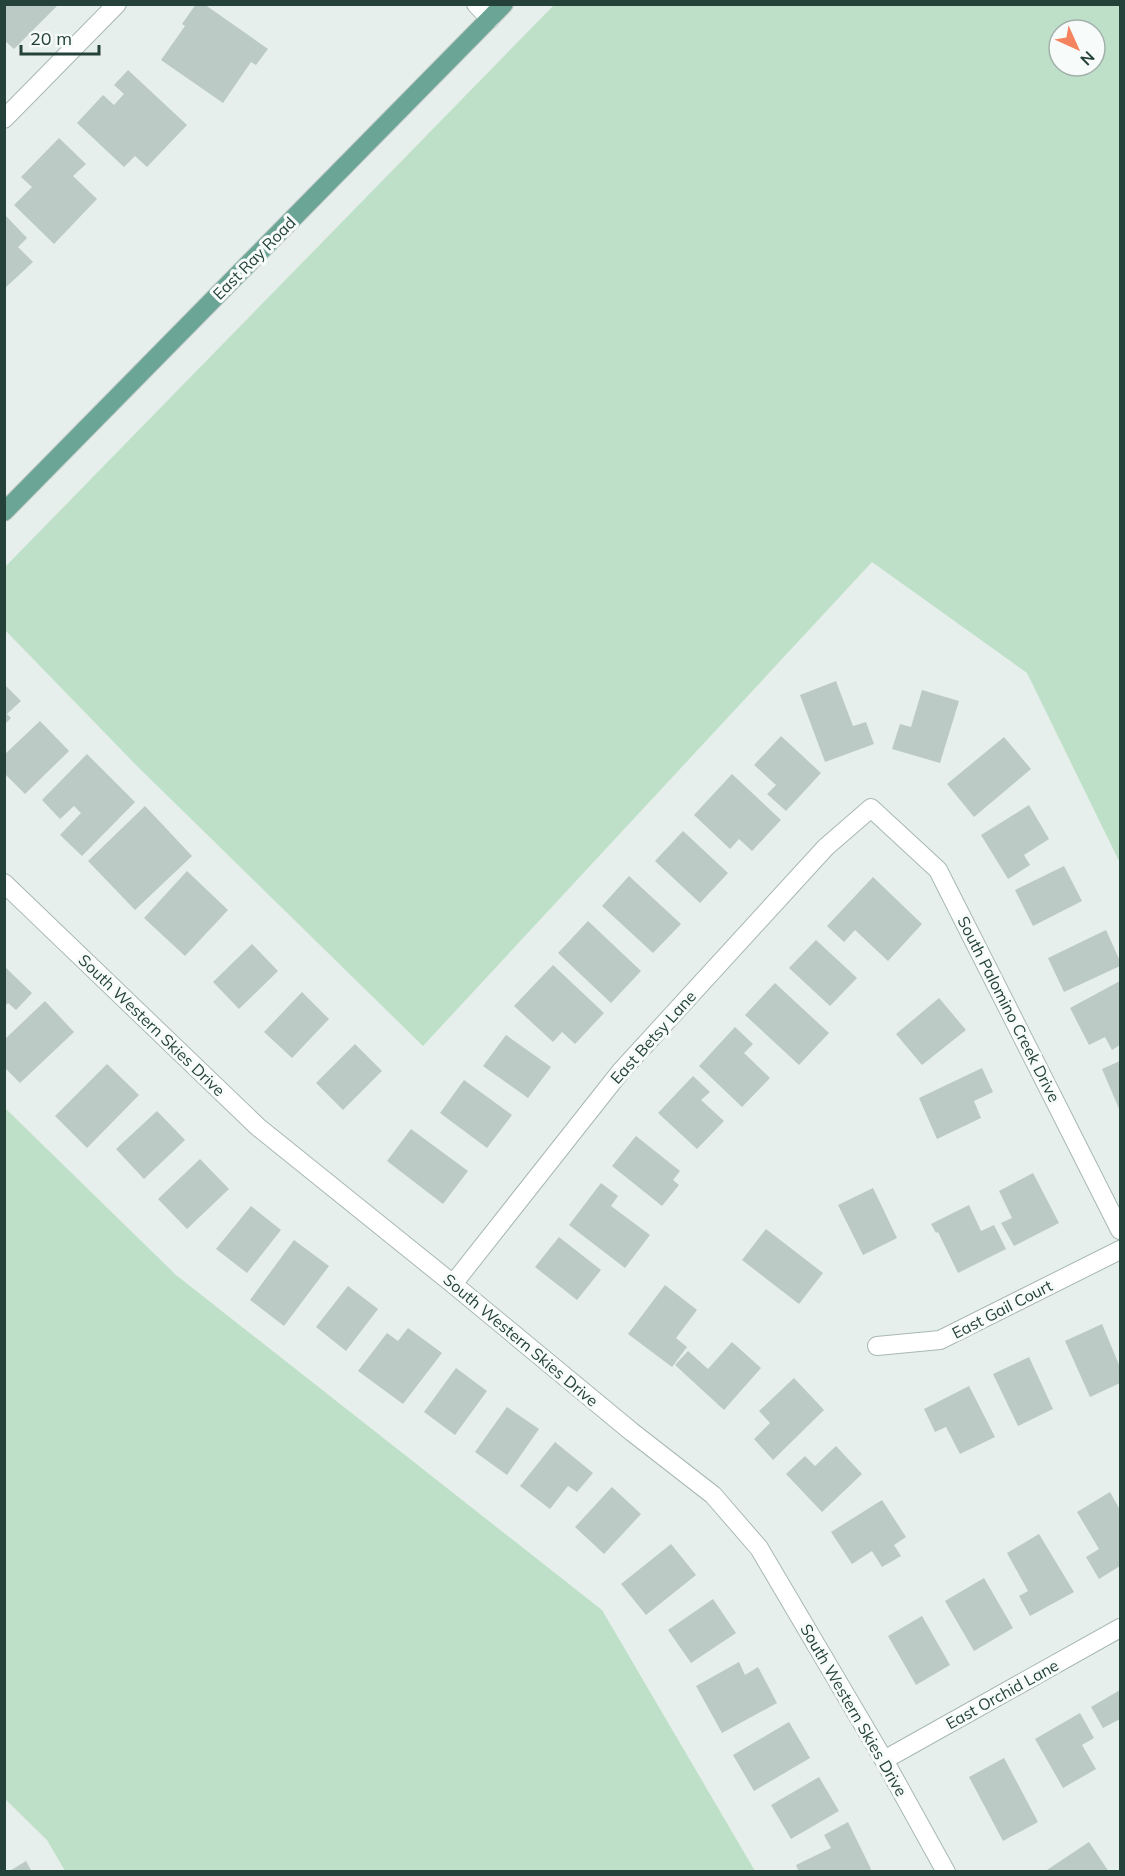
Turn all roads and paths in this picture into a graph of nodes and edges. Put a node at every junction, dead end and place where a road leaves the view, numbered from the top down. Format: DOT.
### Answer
graph roads {
  1 [pos="117,4"];
  2 [pos="476,4"];
  3 [pos="504,4"];
  4 [pos="490,18"];
  5 [pos="4,119"];
  6 [pos="4,512"];
  7 [pos="871,808"];
  8 [pos="4,883"];
  9 [pos="1120,1230"];
  10 [pos="1120,1250"];
  11 [pos="453,1284"];
  12 [pos="877,1346"];
  13 [pos="1120,1628"];
  14 [pos="884,1760"];
  15 [pos="946,1872"];
  1 -- 5 [label="street"];
  2 -- 4 [label="street"];
  3 -- 4 [label="main road, East Ray Road"];
  4 -- 6 [label="main road, East Ray Road"];
  7 -- 9 [label="street, South Palomino Creek Drive"];
  7 -- 11 [label="street, East Betsy Lane"];
  8 -- 11 [label="street, South Western Skies Drive"];
  10 -- 12 [label="street, East Gail Court"];
  11 -- 14 [label="street, South Western Skies Drive"];
  13 -- 14 [label="street, East Orchid Lane"];
  14 -- 15 [label="street, South Western Skies Drive"];
}
